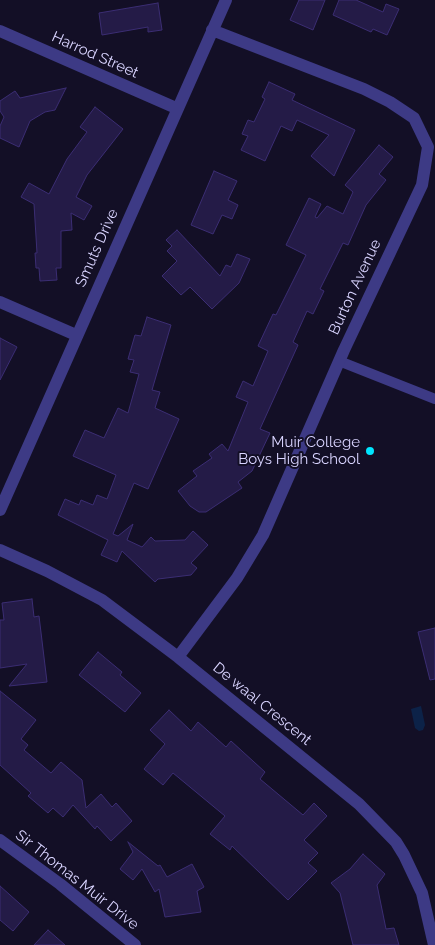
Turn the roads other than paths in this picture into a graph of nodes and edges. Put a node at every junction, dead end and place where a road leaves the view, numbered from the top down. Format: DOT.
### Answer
graph roads {
  1 [pos="226,0"];
  2 [pos="212,30"];
  3 [pos="0,31"];
  4 [pos="176,108"];
  5 [pos="0,302"];
  6 [pos="76,335"];
  7 [pos="339,361"];
  8 [pos="435,399"];
  9 [pos="0,510"];
  10 [pos="0,550"];
  11 [pos="178,656"];
  12 [pos="0,840"];
  13 [pos="135,945"];
  14 [pos="434,945"];
  1 -- 2 [label="street, Smuts Drive"];
  2 -- 4 [label="street, Smuts Drive"];
  2 -- 7 [label="street, Burton Avenue"];
  3 -- 4 [label="street, Harrod Street"];
  4 -- 6 [label="street, Smuts Drive"];
  5 -- 6 [label="street"];
  6 -- 9 [label="street, Smuts Drive"];
  7 -- 8 [label="lane"];
  7 -- 11 [label="street, Burton Avenue"];
  10 -- 11 [label="street, De waal Crescent"];
  11 -- 14 [label="street, De waal Crescent"];
  12 -- 13 [label="street, Sir Thomas Muir Drive"];
}
